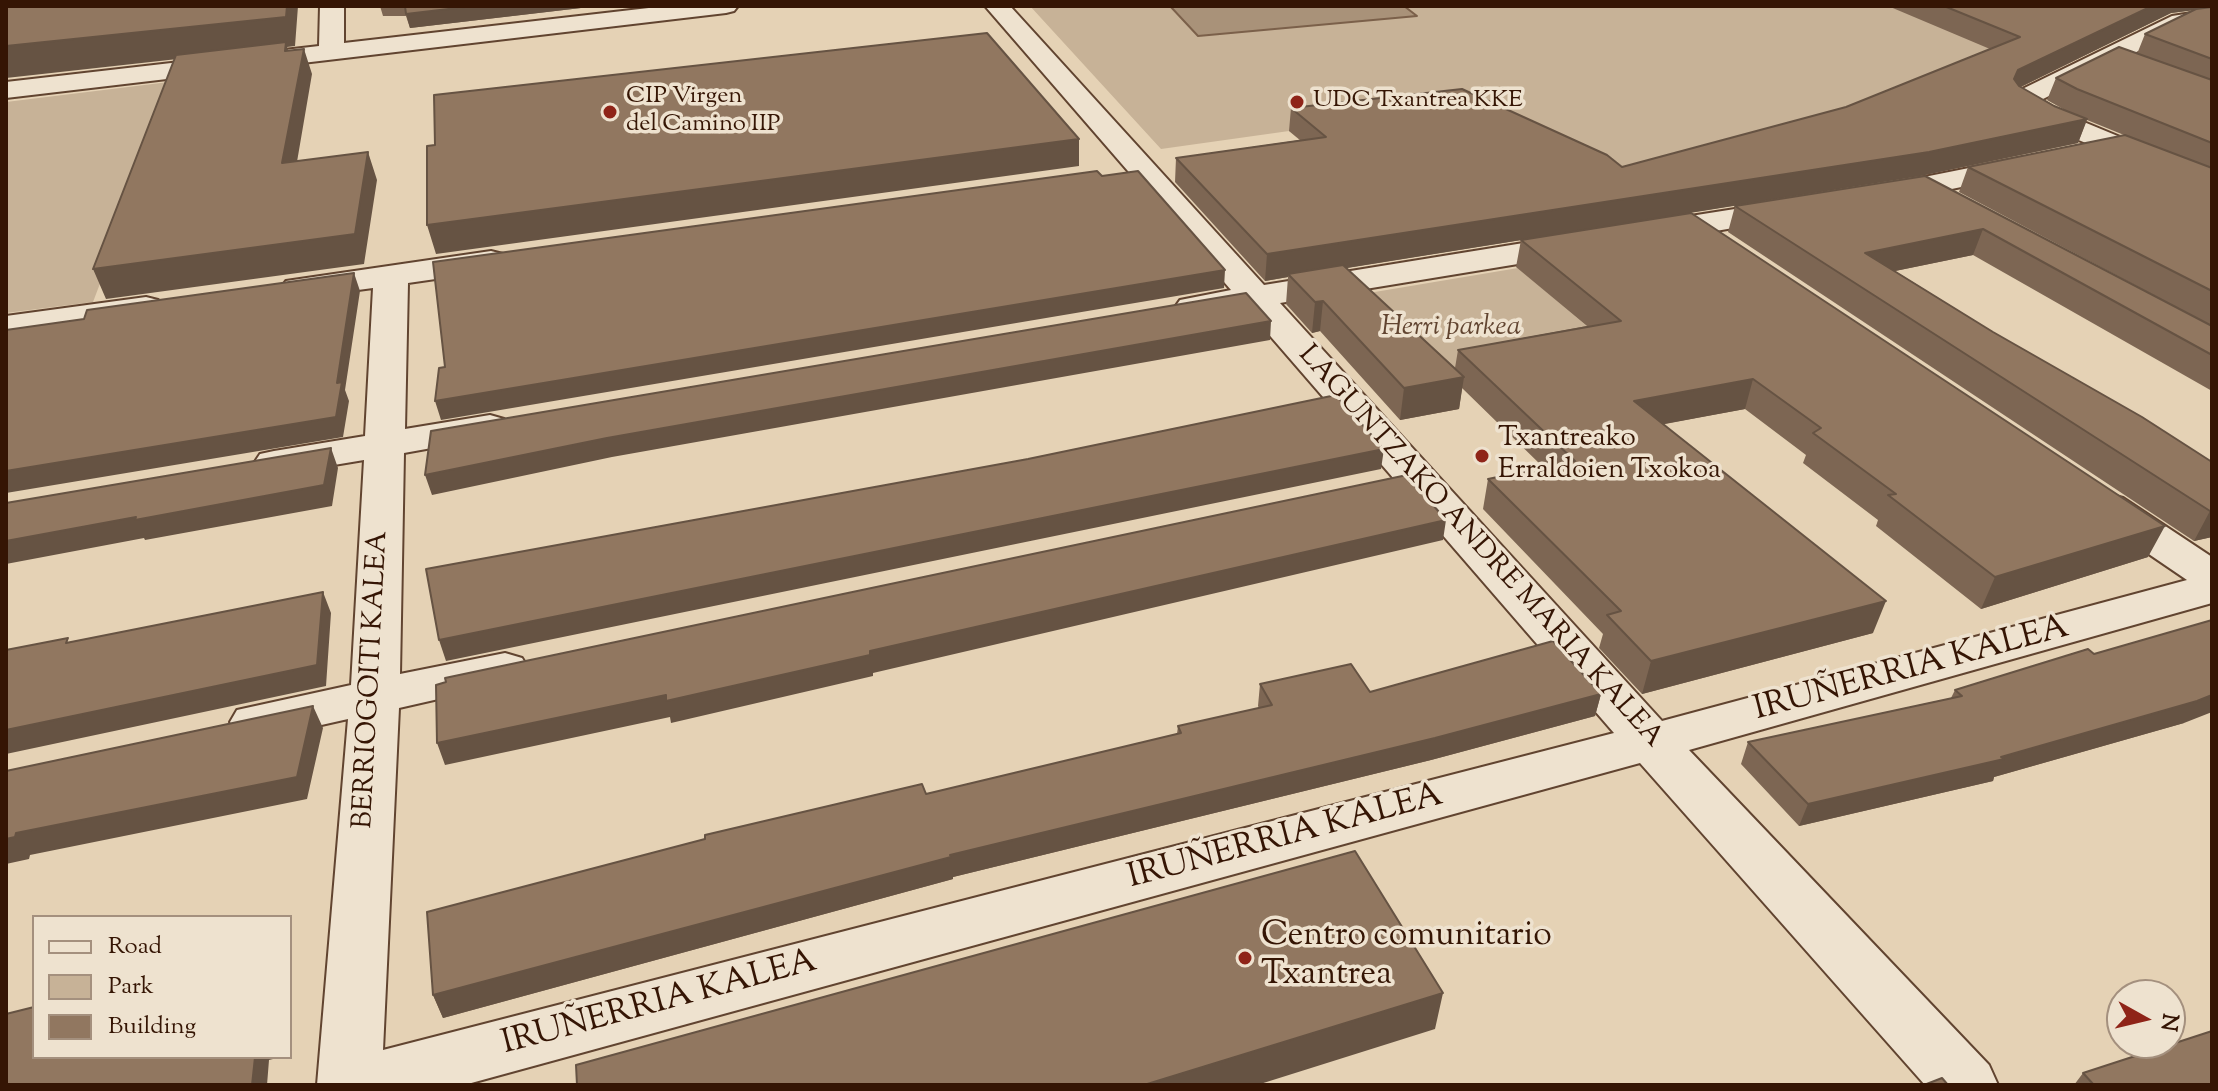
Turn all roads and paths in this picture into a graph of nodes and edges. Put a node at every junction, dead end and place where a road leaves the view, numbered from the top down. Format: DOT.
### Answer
graph roads {
  1 [pos="332,6"];
  2 [pos="726,6"];
  3 [pos="997,6"];
  4 [pos="2160,6"];
  5 [pos="2207,20"];
  6 [pos="331,52"];
  7 [pos="2107,56"];
  8 [pos="2134,67"];
  9 [pos="6,90"];
  10 [pos="2120,146"];
  11 [pos="2212,186"];
  12 [pos="1921,188"];
  13 [pos="1963,210"];
  14 [pos="1692,226"];
  15 [pos="1731,252"];
  16 [pos="516,258"];
  17 [pos="391,275"];
  18 [pos="265,292"];
  19 [pos="1260,295"];
  20 [pos="170,304"];
  21 [pos="1161,312"];
  22 [pos="6,327"];
  23 [pos="524,421"];
  24 [pos="384,445"];
  25 [pos="242,469"];
  26 [pos="1417,477"];
  27 [pos="1370,487"];
  28 [pos="2082,489"];
  29 [pos="2212,577"];
  30 [pos="2212,588"];
  31 [pos="546,661"];
  32 [pos="375,697"];
  33 [pos="1648,723"];
  34 [pos="206,732"];
  35 [pos="349,1085"];
  36 [pos="359,1085"];
  37 [pos="1966,1085"];
  1 -- 6 [label="street"];
  2 -- 6 [label="street"];
  3 -- 19 [label="street, LAGUNTZAKO ANDRE MARIA KALEA"];
  4 -- 5 [label="street"];
  5 -- 7 [label="street"];
  6 -- 9 [label="street"];
  7 -- 8 [label="street"];
  7 -- 10 [label="street"];
  10 -- 11 [label="street"];
  10 -- 12 [label="street"];
  12 -- 13 [label="street"];
  12 -- 14 [label="street"];
  14 -- 15 [label="street"];
  14 -- 19 [label="street"];
  16 -- 17 [label="street"];
  17 -- 18 [label="street"];
  17 -- 24 [label="street, BERRIOGOITI KALEA"];
  19 -- 21 [label="street"];
  19 -- 26 [label="street, LAGUNTZAKO ANDRE MARIA KALEA"];
  19 -- 33 [label="street, LAGUNTZAKO ANDRE MARIA KALEA"];
  20 -- 22 [label="street"];
  23 -- 24 [label="street"];
  24 -- 25 [label="street"];
  24 -- 32 [label="street, BERRIOGOITI KALEA"];
  26 -- 27 [label="street"];
  26 -- 33 [label="street, LAGUNTZAKO ANDRE MARIA KALEA"];
  28 -- 29 [label="street"];
  30 -- 33 [label="street, IRUÑERRIA KALEA"];
  31 -- 32 [label="street"];
  32 -- 34 [label="street"];
  32 -- 35 [label="street, BERRIOGOITI KALEA"];
  33 -- 36 [label="street, IRUÑERRIA KALEA"];
  33 -- 37 [label="street, LAGUNTZAKO ANDRE MARIA KALEA"];
}
